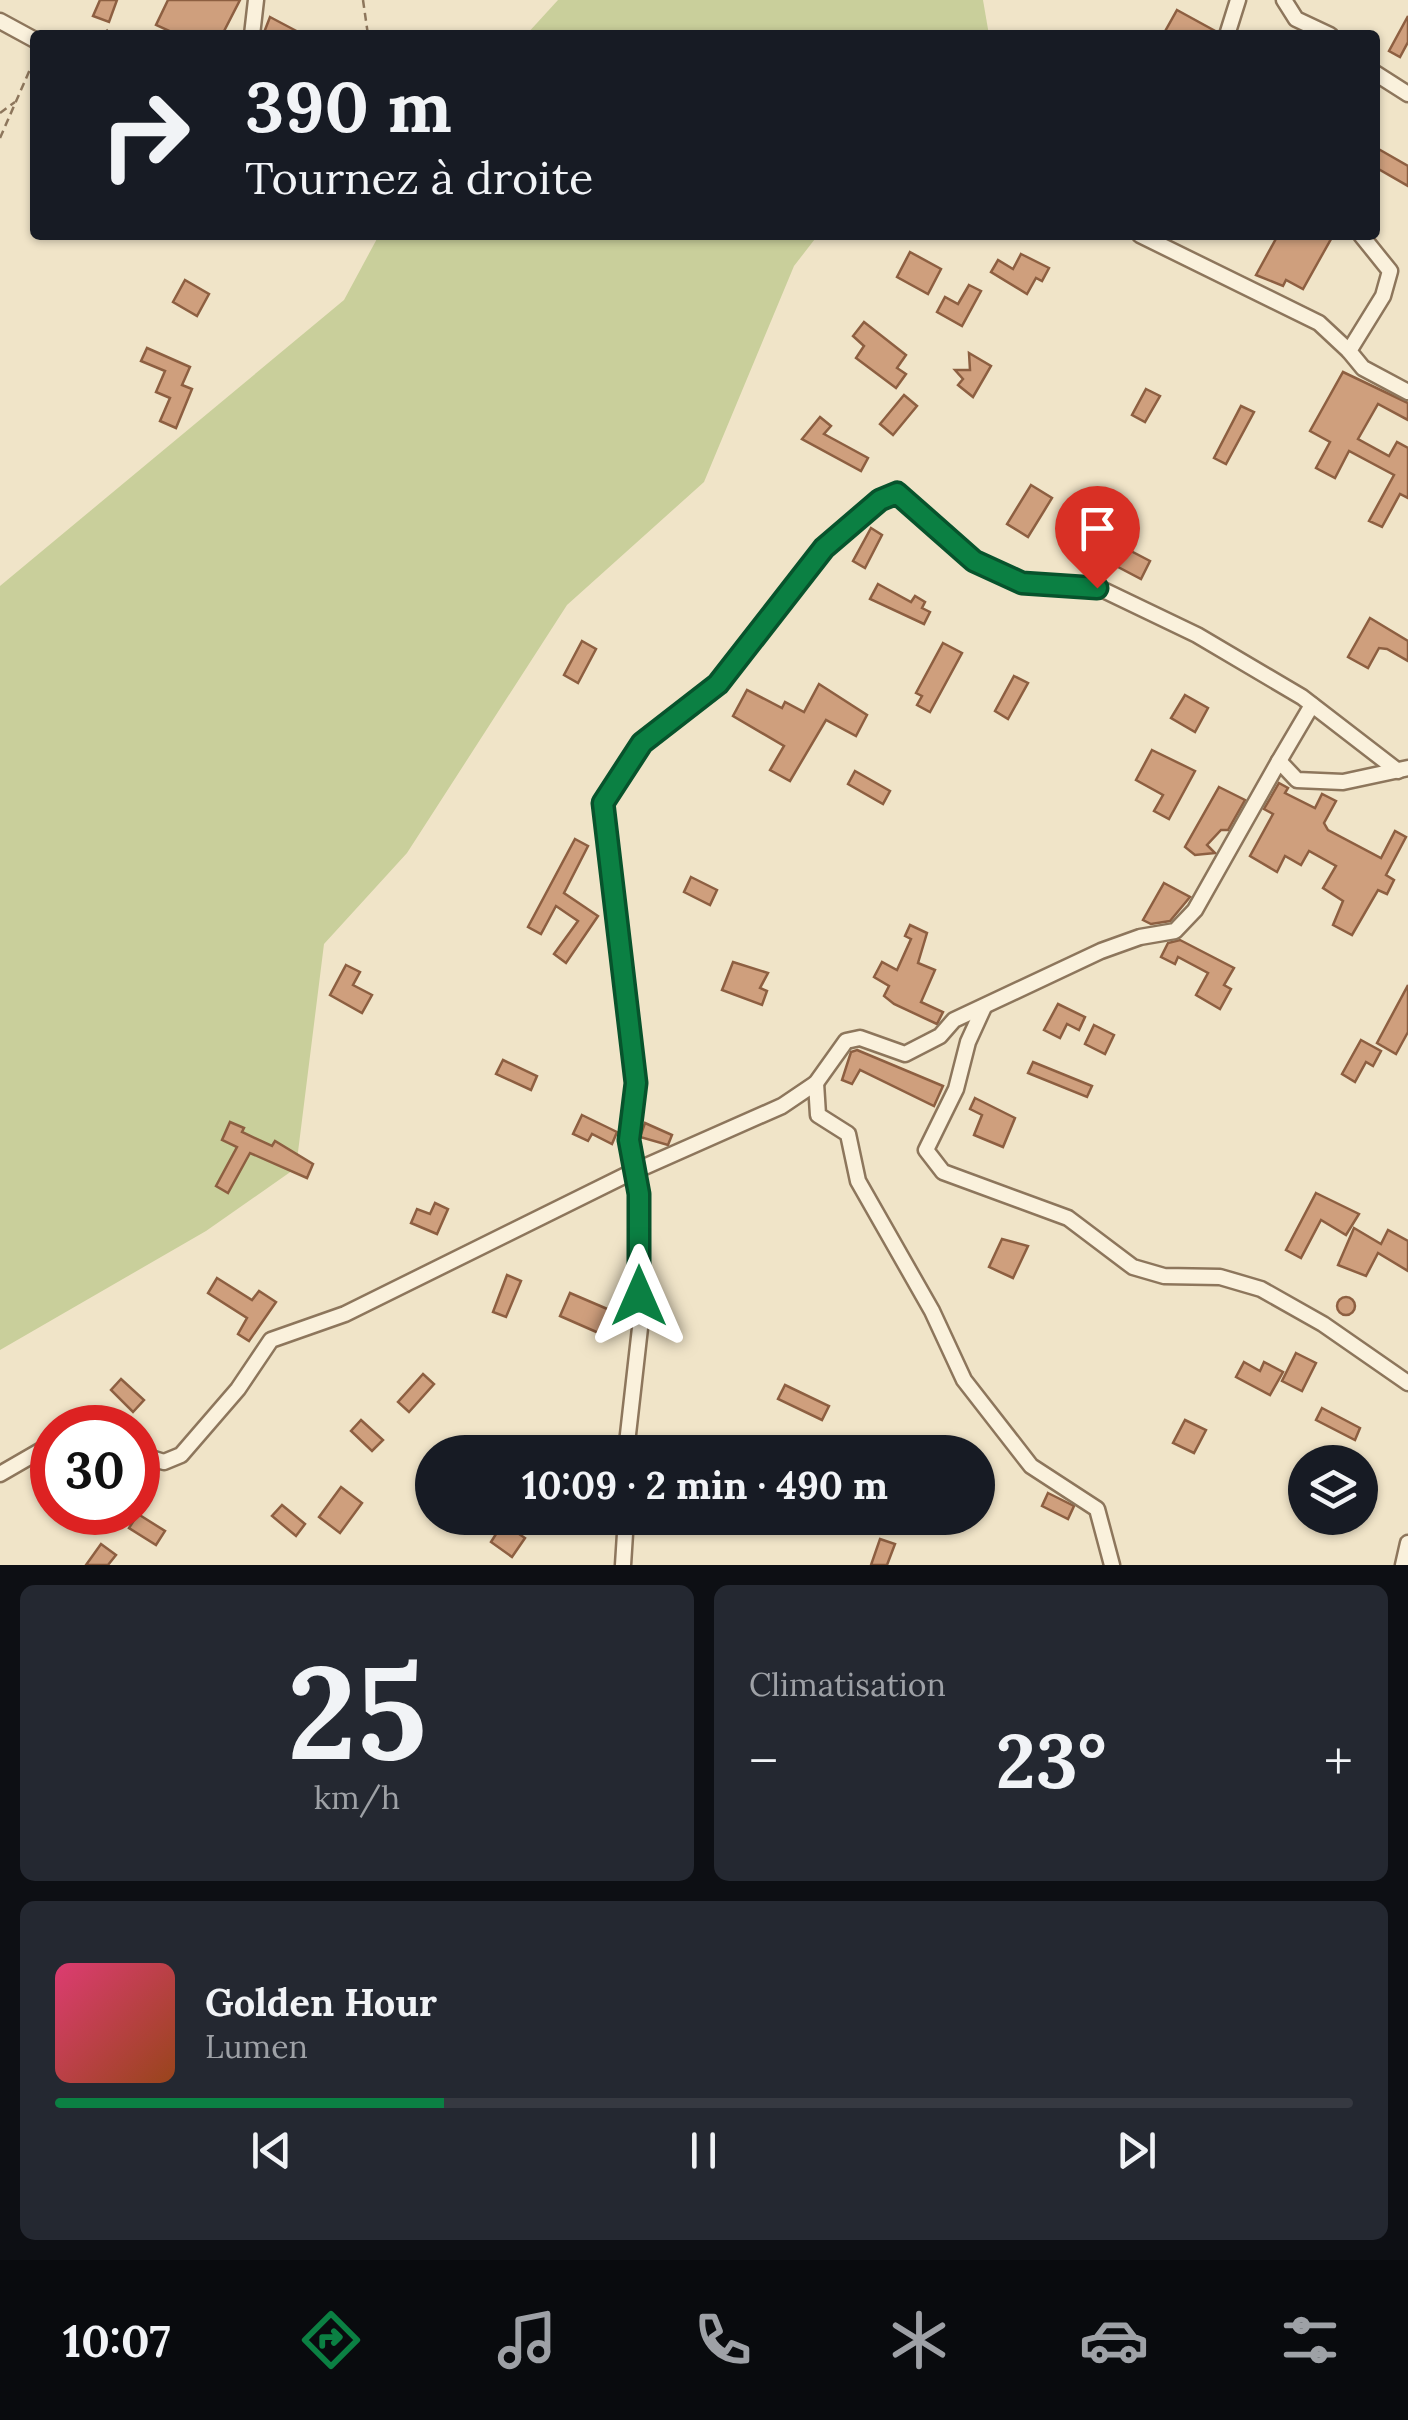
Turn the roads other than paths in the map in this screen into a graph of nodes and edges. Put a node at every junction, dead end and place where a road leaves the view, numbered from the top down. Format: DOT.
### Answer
graph roads {
  1 [pos="256,0"];
  2 [pos="1238,0"];
  3 [pos="1293,0"];
  4 [pos="1284,1"];
  5 [pos="0,21"];
  6 [pos="253,30"];
  7 [pos="1229,30"];
  8 [pos="1320,30"];
  9 [pos="30,37"];
  10 [pos="1380,76"];
  11 [pos="1408,94"];
  12 [pos="1150,240"];
  13 [pos="1365,240"];
  14 [pos="1349,351"];
  15 [pos="1408,392"];
  16 [pos="1312,705"];
  17 [pos="1279,761"];
  18 [pos="1403,769"];
  19 [pos="984,1007"];
  20 [pos="816,1083"];
  21 [pos="660,1160"];
  22 [pos="634,1172"];
  23 [pos="639,1194"];
  24 [pos="1408,1383"];
  25 [pos="628,1435"];
  26 [pos="30,1457"];
  27 [pos="160,1461"];
  28 [pos="0,1474"];
  29 [pos="625,1535"];
  30 [pos="1408,1543"];
  31 [pos="623,1565"];
  32 [pos="1112,1565"];
  33 [pos="1403,1565"];
  1 -- 6 [label="street"];
  2 -- 7 [label="street"];
  3 -- 4 [label="street"];
  4 -- 8 [label="street"];
  5 -- 9 [label="street"];
  10 -- 11 [label="street"];
  12 -- 14 [label="street"];
  13 -- 14 [label="street"];
  14 -- 15 [label="street"];
  16 -- 17 [label="street"];
  16 -- 18 [label="street"];
  16 -- 22 [label="street"];
  17 -- 18 [label="street"];
  17 -- 19 [label="street"];
  19 -- 20 [label="street"];
  19 -- 24 [label="street"];
  20 -- 21 [label="street"];
  20 -- 32 [label="street"];
  21 -- 22 [label="street"];
  21 -- 23 [label="street"];
  22 -- 23 [label="street"];
  22 -- 27 [label="street"];
  23 -- 25 [label="street"];
  26 -- 28 [label="street"];
  29 -- 31 [label="street"];
  30 -- 33 [label="street"];
}
